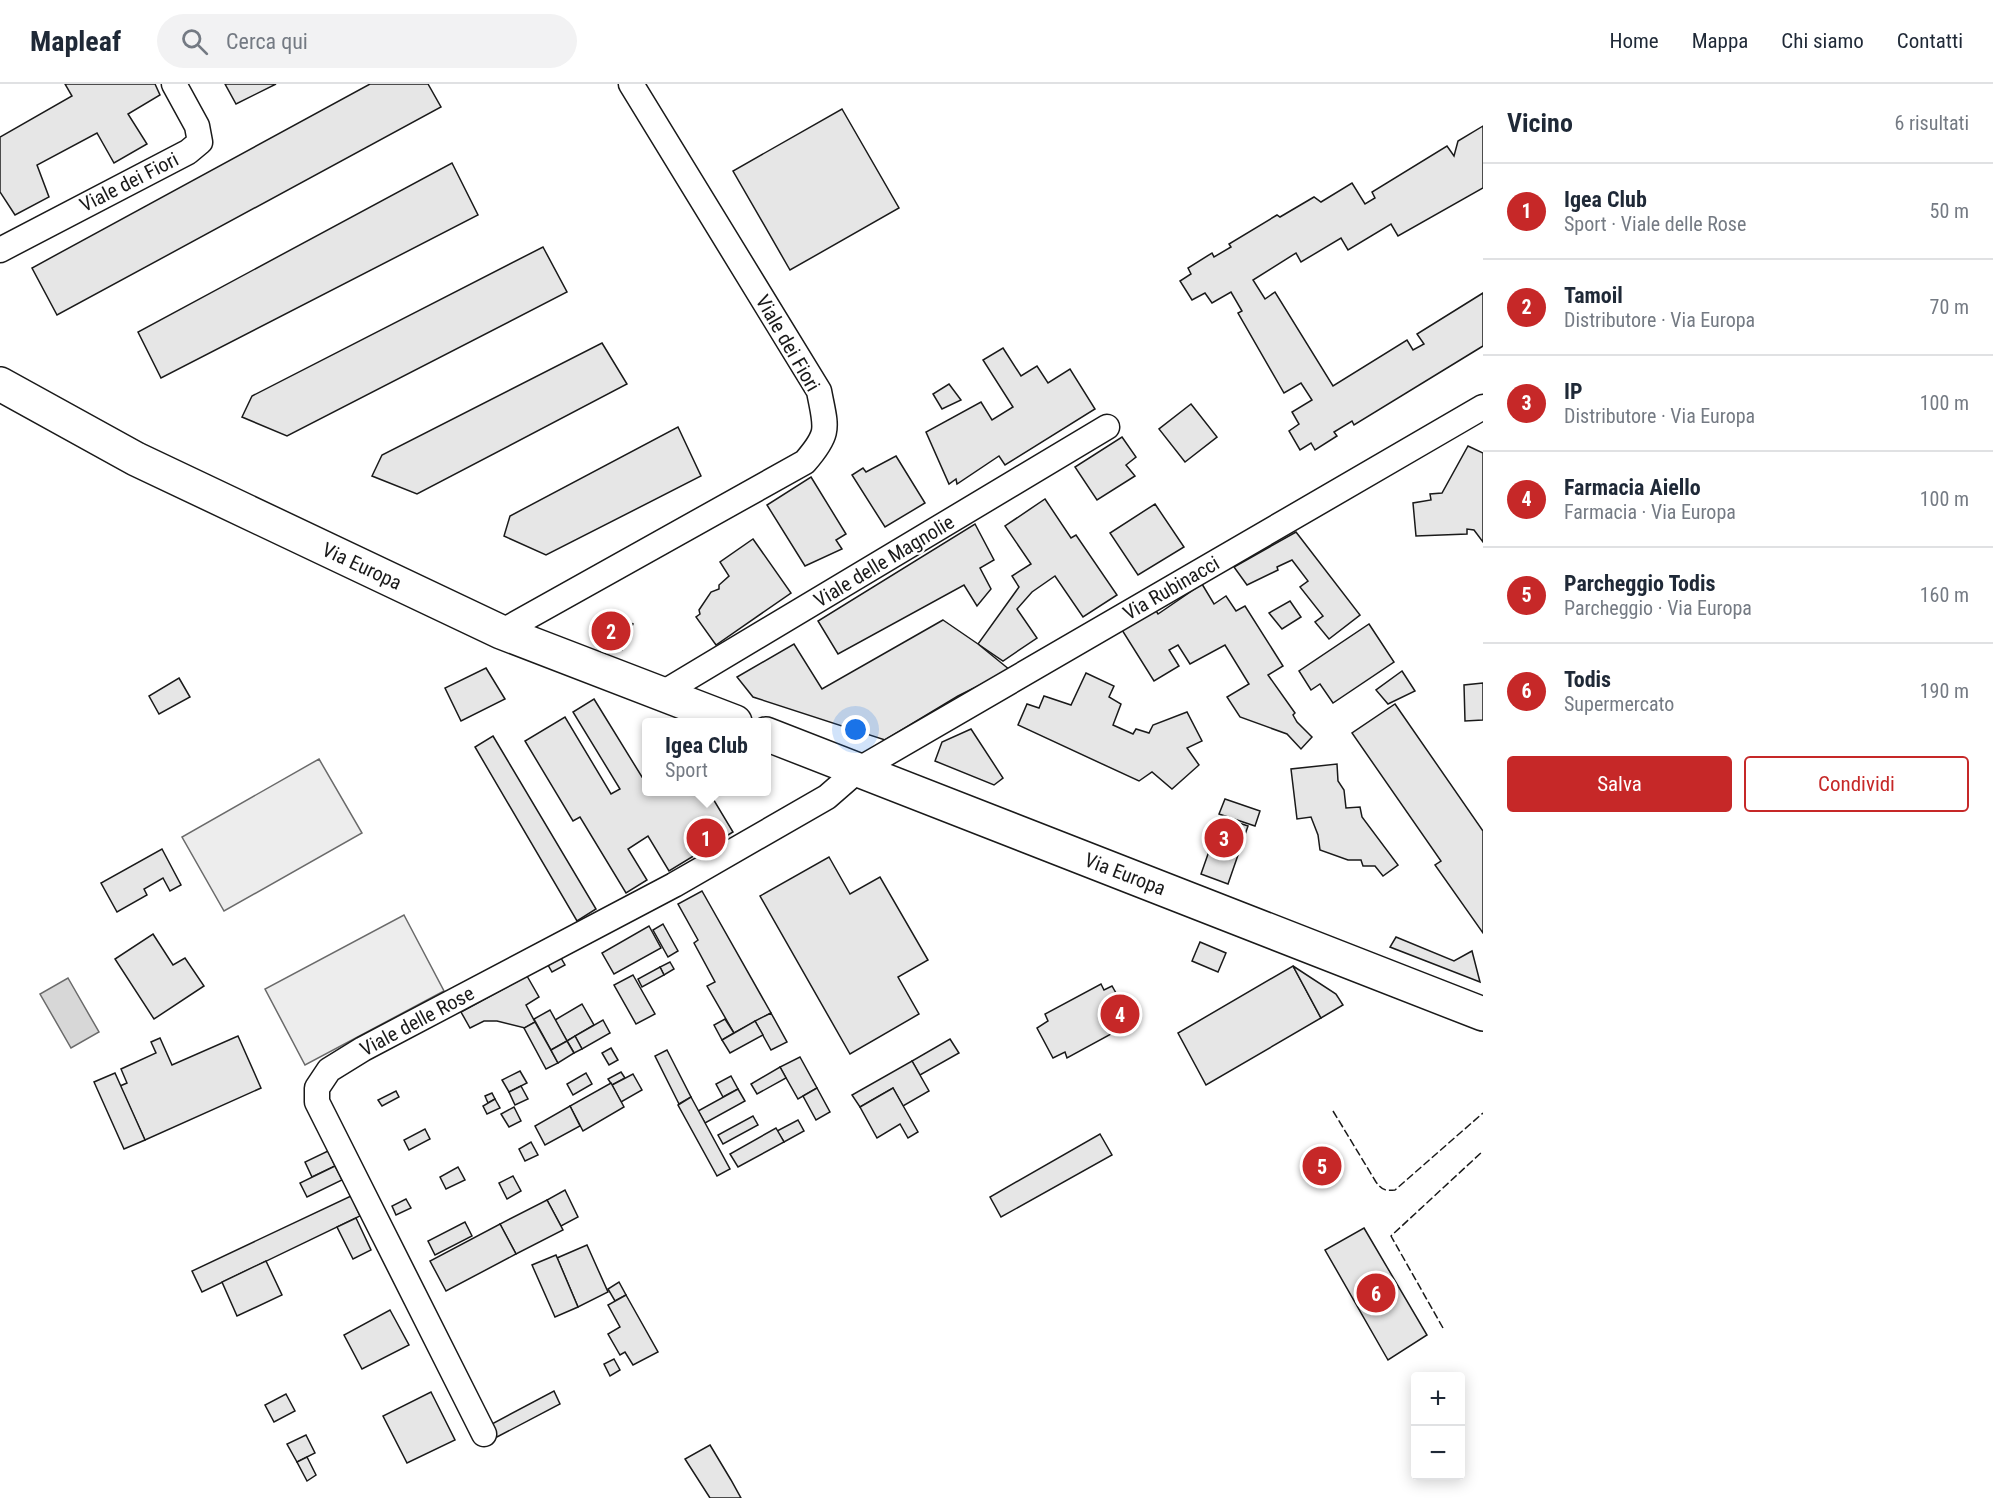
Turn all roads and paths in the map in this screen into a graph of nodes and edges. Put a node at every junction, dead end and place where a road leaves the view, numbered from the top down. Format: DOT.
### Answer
graph roads {
  1 [pos="174,84"];
  2 [pos="631,84"];
  3 [pos="0,250"];
  4 [pos="0,384"];
  5 [pos="1482,408"];
  6 [pos="1107,427"];
  7 [pos="501,632"];
  8 [pos="661,694"];
  9 [pos="722,718"];
  10 [pos="771,736"];
  11 [pos="858,770"];
  12 [pos="1483,1014"];
  13 [pos="484,1434"];
  1 -- 3 [label="street, Viale dei Fiori"];
  2 -- 7 [label="street, Viale dei Fiori"];
  4 -- 7 [label="street, Via Europa"];
  5 -- 11 [label="street, Via Rubinacci"];
  6 -- 8 [label="street, Viale delle Magnolie"];
  7 -- 8 [label="street, Via Europa"];
  8 -- 9 [label="street, Via Europa"];
  10 -- 11 [label="street, Via Europa"];
  11 -- 12 [label="street, Via Europa"];
  11 -- 13 [label="street, Viale delle Rose"];
}
